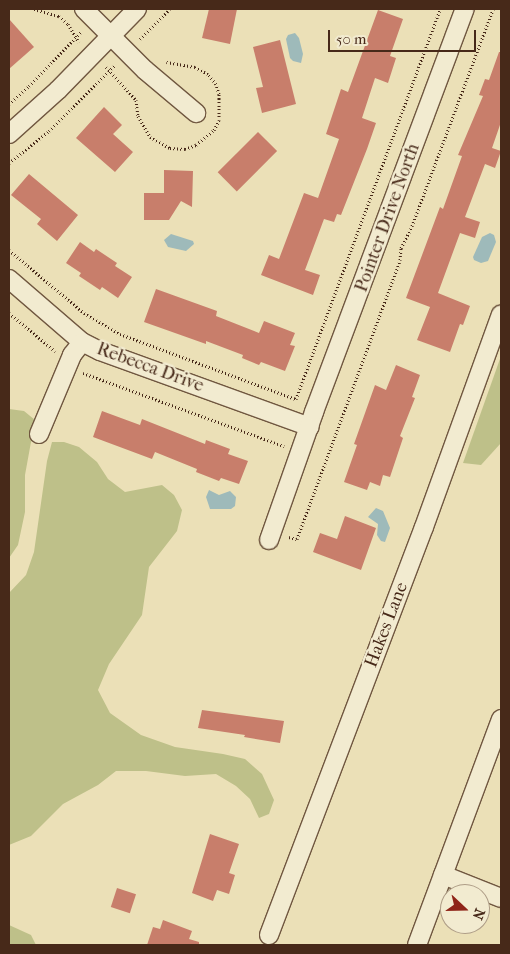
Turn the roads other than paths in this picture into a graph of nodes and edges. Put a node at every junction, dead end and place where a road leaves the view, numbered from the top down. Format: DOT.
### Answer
graph roads {
  1 [pos="137,9"];
  2 [pos="465,9"];
  3 [pos="89,14"];
  4 [pos="110,36"];
  5 [pos="196,113"];
  6 [pos="9,134"];
  7 [pos="9,279"];
  8 [pos="501,314"];
  9 [pos="82,342"];
  10 [pos="310,426"];
  11 [pos="39,434"];
  12 [pos="270,537"];
  13 [pos="501,719"];
  14 [pos="443,875"];
  15 [pos="501,898"];
  16 [pos="269,935"];
  17 [pos="417,945"];
  1 -- 4 [label="street"];
  2 -- 10 [label="street, Pointer Drive North"];
  3 -- 4 [label="street"];
  4 -- 5 [label="street"];
  4 -- 6 [label="street"];
  7 -- 9 [label="street, Rebecca Drive"];
  8 -- 16 [label="street, Hakes Lane"];
  9 -- 10 [label="street, Rebecca Drive"];
  9 -- 11 [label="street"];
  10 -- 12 [label="street, Pointer Drive North"];
  13 -- 14 [label="street"];
  14 -- 15 [label="street"];
  14 -- 17 [label="street"];
}
